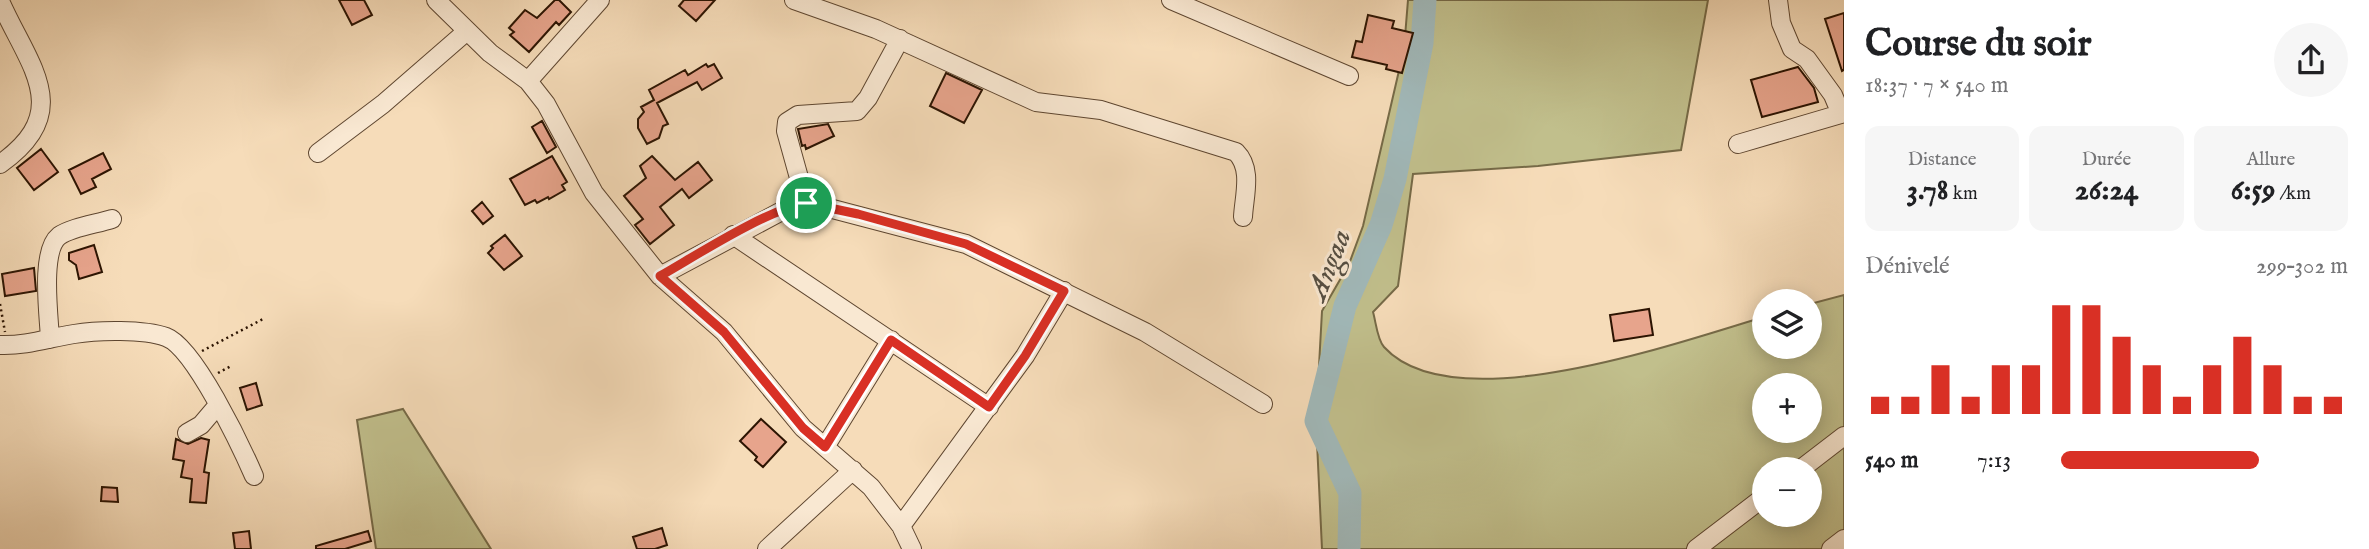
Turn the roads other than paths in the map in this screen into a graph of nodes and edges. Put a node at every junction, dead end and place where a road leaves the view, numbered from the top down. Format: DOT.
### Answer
graph roads {
  1 [pos="436,0"];
  2 [pos="600,0"];
  3 [pos="794,0"];
  4 [pos="1171,0"];
  5 [pos="1778,0"];
  6 [pos="0,1"];
  7 [pos="467,32"];
  8 [pos="7,34"];
  9 [pos="900,40"];
  10 [pos="1349,76"];
  11 [pos="528,81"];
  12 [pos="1843,114"];
  13 [pos="1738,144"];
  14 [pos="318,152"];
  15 [pos="0,163"];
  16 [pos="806,203"];
  17 [pos="1242,217"];
  18 [pos="112,219"];
  19 [pos="733,235"];
  20 [pos="660,276"];
  21 [pos="1064,291"];
  22 [pos="50,339"];
  23 [pos="891,340"];
  24 [pos="4,345"];
  25 [pos="1262,404"];
  26 [pos="218,405"];
  27 [pos="989,407"];
  28 [pos="187,433"];
  29 [pos="1844,436"];
  30 [pos="825,447"];
  31 [pos="1817,457"];
  32 [pos="853,470"];
  33 [pos="254,476"];
  34 [pos="1752,506"];
  35 [pos="901,526"];
  36 [pos="1844,539"];
  37 [pos="766,549"];
  38 [pos="912,549"];
  39 [pos="1696,549"];
  40 [pos="1831,549"];
  1 -- 7 [label="street"];
  2 -- 11 [label="street"];
  3 -- 9 [label="street"];
  4 -- 10 [label="street"];
  5 -- 12 [label="street"];
  6 -- 8 [label="street"];
  7 -- 11 [label="street"];
  7 -- 14 [label="street"];
  8 -- 15 [label="street"];
  9 -- 16 [label="street"];
  9 -- 17 [label="street"];
  11 -- 20 [label="street"];
  12 -- 13 [label="street"];
  16 -- 19 [label="street"];
  16 -- 21 [label="street"];
  18 -- 22 [label="street"];
  19 -- 20 [label="street"];
  19 -- 23 [label="street"];
  20 -- 30 [label="street"];
  21 -- 25 [label="street"];
  21 -- 27 [label="street"];
  22 -- 24 [label="street"];
  22 -- 26 [label="street"];
  23 -- 27 [label="street"];
  23 -- 30 [label="street"];
  26 -- 28 [label="street"];
  26 -- 33 [label="street"];
  27 -- 35 [label="street"];
  29 -- 31 [label="street"];
  30 -- 32 [label="street"];
  32 -- 35 [label="street"];
  32 -- 37 [label="street"];
  34 -- 39 [label="street"];
  35 -- 38 [label="street"];
  36 -- 40 [label="street"];
}
